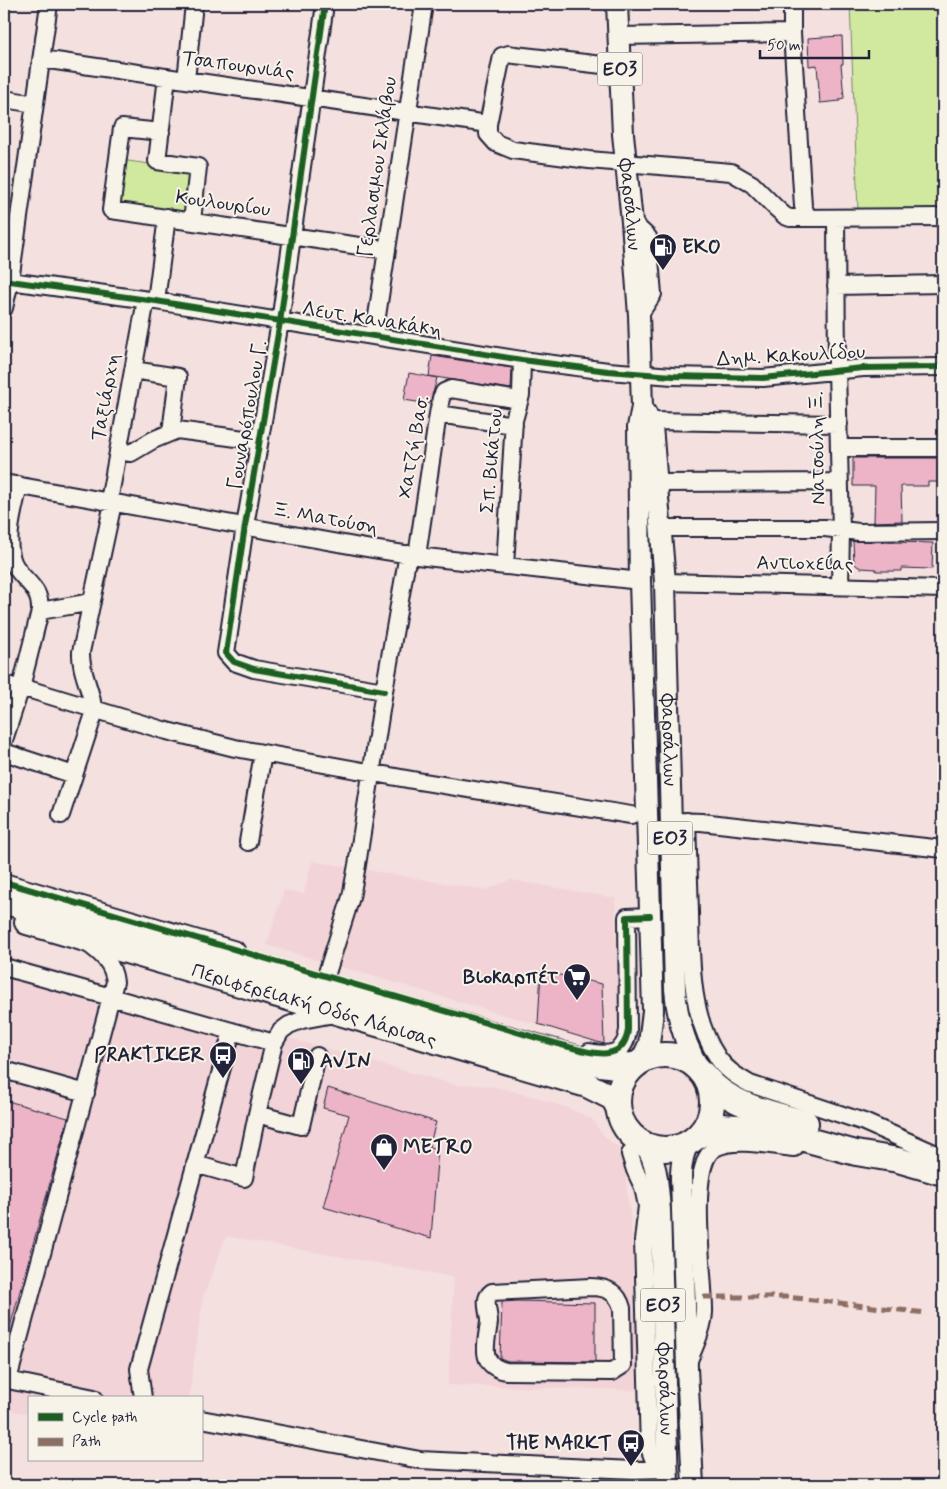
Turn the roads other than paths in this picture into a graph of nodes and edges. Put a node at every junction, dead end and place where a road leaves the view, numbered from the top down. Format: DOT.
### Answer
graph roads {
  1 [pos="49,4"];
  2 [pos="194,4"];
  3 [pos="325,4"];
  4 [pos="424,4"];
  5 [pos="617,4"];
  6 [pos="792,4"];
  7 [pos="792,33"];
  8 [pos="618,36"];
  9 [pos="42,59"];
  10 [pos="620,67"];
  11 [pos="167,77"];
  12 [pos="186,80"];
  13 [pos="311,98"];
  14 [pos="4,99"];
  15 [pos="35,104"];
  16 [pos="407,111"];
  17 [pos="488,124"];
  18 [pos="161,132"];
  19 [pos="626,163"];
  20 [pos="167,217"];
  21 [pos="943,217"];
  22 [pos="808,218"];
  23 [pos="836,218"];
  24 [pos="192,221"];
  25 [pos="292,236"];
  26 [pos="10,237"];
  27 [pos="387,250"];
  28 [pos="10,281"];
  29 [pos="943,284"];
  30 [pos="836,286"];
  31 [pos="151,300"];
  32 [pos="4,308"];
  33 [pos="280,322"];
  34 [pos="374,336"];
  35 [pos="522,360"];
  36 [pos="943,367"];
  37 [pos="133,370"];
  38 [pos="837,370"];
  39 [pos="641,374"];
  40 [pos="519,400"];
  41 [pos="438,414"];
  42 [pos="646,414"];
  43 [pos="838,424"];
  44 [pos="514,425"];
  45 [pos="172,432"];
  46 [pos="259,440"];
  47 [pos="839,448"];
  48 [pos="943,448"];
  49 [pos="118,451"];
  50 [pos="840,482"];
  51 [pos="656,483"];
  52 [pos="11,484"];
  53 [pos="111,502"];
  54 [pos="245,526"];
  55 [pos="659,528"];
  56 [pos="841,530"];
  57 [pos="943,530"];
  58 [pos="413,555"];
  59 [pos="505,566"];
  60 [pos="640,581"];
  61 [pos="665,582"];
  62 [pos="840,586"];
  63 [pos="943,590"];
  64 [pos="92,602"];
  65 [pos="40,611"];
  66 [pos="4,684"];
  67 [pos="20,688"];
  68 [pos="384,691"];
  69 [pos="94,709"];
  70 [pos="4,736"];
  71 [pos="4,752"];
  72 [pos="263,753"];
  73 [pos="372,772"];
  74 [pos="74,775"];
  75 [pos="61,815"];
  76 [pos="631,815"];
  77 [pos="678,821"];
  78 [pos="248,842"];
  79 [pos="943,849"];
  80 [pos="4,882"];
  81 [pos="4,902"];
  82 [pos="4,913"];
  83 [pos="650,916"];
  84 [pos="79,938"];
  85 [pos="4,967"];
  86 [pos="326,976"];
  87 [pos="112,997"];
  88 [pos="342,1013"];
  89 [pos="232,1031"];
  90 [pos="274,1043"];
  91 [pos="557,1048"];
  92 [pos="317,1056"];
  93 [pos="638,1063"];
  94 [pos="4,1070"];
  95 [pos="702,1073"];
  96 [pos="86,1094"];
  97 [pos="618,1107"];
  98 [pos="257,1114"];
  99 [pos="694,1139"];
  100 [pos="799,1143"];
  101 [pos="637,1149"];
  102 [pos="943,1157"];
  103 [pos="898,1160"];
  104 [pos="195,1164"];
  105 [pos="943,1173"];
  106 [pos="652,1196"];
  107 [pos="645,1322"];
  108 [pos="623,1323"];
  109 [pos="646,1364"];
  110 [pos="623,1365"];
  111 [pos="687,1368"];
  112 [pos="6,1380"];
  113 [pos="84,1396"];
  114 [pos="143,1396"];
  115 [pos="202,1420"];
  116 [pos="668,1477"];
  117 [pos="693,1485"];
  1 -- 9 [label="street"];
  2 -- 12 [label="street"];
  3 -- 13 [label="street, Γουναρόπουλου Γ."];
  4 -- 16 [label="street, Γερλασιμου Σκλάβου"];
  5 -- 8 [label="main road, Φαρσάλων / ΕΟ3"];
  6 -- 7 [label="street"];
  7 -- 8 [label="street"];
  7 -- 22 [label="street"];
  8 -- 10 [label="main road, Φαρσάλων / ΕΟ3"];
  9 -- 11 [label="street, Τσαπουρνιάς"];
  9 -- 15 [label="street"];
  10 -- 17 [label="street"];
  10 -- 19 [label="main road, Φαρσάλων / ΕΟ3"];
  11 -- 12 [label="street, Τσαπουρνιάς"];
  11 -- 18 [label="street"];
  12 -- 13 [label="street, Τσαπουρνιάς"];
  13 -- 16 [label="street, Τσαπουρνιάς"];
  13 -- 25 [label="street, Γουναρόπουλου Γ."];
  14 -- 15 [label="street"];
  15 -- 26 [label="street"];
  16 -- 17 [label="street, Τσαπουρνιάς"];
  16 -- 27 [label="street, Γερλασιμου Σκλάβου"];
  17 -- 19 [label="street"];
  18 -- 20 [label="street, Κουλουρίου"];
  18 -- 24 [label="street"];
  19 -- 22 [label="street"];
  19 -- 39 [label="main road, Φαρσάλων / ΕΟ3"];
  20 -- 24 [label="street, Κουλουρίου"];
  20 -- 31 [label="street, Ταξιάρχη"];
  21 -- 23 [label="street"];
  22 -- 23 [label="street"];
  23 -- 30 [label="street, Νατσούλη Ξ."];
  24 -- 25 [label="street, Κουλουρίου"];
  25 -- 27 [label="street, Κουλουρίου"];
  25 -- 33 [label="street, Γουναρόπουλου Γ."];
  26 -- 28 [label="street"];
  27 -- 34 [label="street, Γερλασιμου Σκλάβου"];
  28 -- 31 [label="street, Λευτ. Κανακάκη"];
  28 -- 32 [label="street"];
  29 -- 30 [label="street"];
  30 -- 38 [label="street, Νατσούλη Ξ."];
  31 -- 33 [label="street, Λευτ. Κανακάκη"];
  31 -- 37 [label="street, Ταξιάρχη"];
  33 -- 34 [label="street, Λευτ. Κανακάκη"];
  33 -- 46 [label="street, Γουναρόπουλου Γ."];
  34 -- 35 [label="street, Λευτ. Κανακάκη"];
  35 -- 39 [label="street, Λευτ. Κανακάκη"];
  35 -- 40 [label="street, Σπ. Βικάτου"];
  36 -- 38 [label="street, Δημ. Κακουλίδου"];
  37 -- 45 [label="street"];
  37 -- 49 [label="street, Ταξιάρχη"];
  38 -- 39 [label="street, Δημ. Κακουλίδου"];
  38 -- 43 [label="street, Νατσούλη Ξ."];
  39 -- 42 [label="main road, Φαρσάλων / ΕΟ3"];
  40 -- 41 [label="street, Χατζή Βασ."];
  40 -- 44 [label="street, Σπ. Βικάτου"];
  41 -- 44 [label="street"];
  41 -- 58 [label="street, Χατζή Βασ."];
  42 -- 43 [label="street"];
  42 -- 51 [label="main road, Φαρσάλων / ΕΟ3"];
  42 -- 60 [label="main road, Φαρσάλων / ΕΟ3"];
  43 -- 47 [label="street, Νατσούλη Ξ."];
  44 -- 59 [label="street, Σπ. Βικάτου"];
  45 -- 46 [label="street"];
  45 -- 49 [label="street"];
  46 -- 54 [label="street, Γουναρόπουλου Γ."];
  47 -- 48 [label="street"];
  47 -- 50 [label="street, Νατσούλη Ξ."];
  49 -- 53 [label="street, Ταξιάρχη"];
  50 -- 51 [label="street"];
  50 -- 56 [label="street, Νατσούλη Ξ."];
  51 -- 55 [label="main road, Φαρσάλων / ΕΟ3"];
  52 -- 53 [label="street, Ξ. Ματούση"];
  52 -- 65 [label="street"];
  53 -- 54 [label="street, Ξ. Ματούση"];
  53 -- 64 [label="street, Ταξιάρχη"];
  54 -- 58 [label="street, Ξ. Ματούση"];
  54 -- 68 [label="street, Γουναρόπουλου Γ."];
  55 -- 56 [label="street"];
  55 -- 61 [label="main road, Φαρσάλων / ΕΟ3"];
  56 -- 57 [label="street"];
  56 -- 62 [label="street, Νατσούλη Ξ."];
  58 -- 59 [label="street, Ξ. Ματούση"];
  58 -- 68 [label="street, Χατζή Βασ."];
  59 -- 60 [label="street, Ξ. Ματούση"];
  60 -- 83 [label="main road, Φαρσάλων / ΕΟ3"];
  61 -- 62 [label="street, Αντιοχείας"];
  61 -- 77 [label="main road, Φαρσάλων / ΕΟ3"];
  62 -- 63 [label="street, Αντιοχείας"];
  64 -- 65 [label="street"];
  64 -- 69 [label="street, Ταξιάρχη"];
  65 -- 67 [label="street"];
  66 -- 67 [label="street"];
  67 -- 69 [label="street"];
  67 -- 70 [label="street"];
  68 -- 73 [label="street, Χατζή Βασ."];
  69 -- 72 [label="street"];
  69 -- 74 [label="street"];
  71 -- 74 [label="street"];
  72 -- 73 [label="street"];
  72 -- 78 [label="street"];
  73 -- 76 [label="street"];
  73 -- 86 [label="street, Χατζή Βασ."];
  74 -- 75 [label="street"];
  77 -- 79 [label="street"];
  77 -- 95 [label="main road, Φαρσάλων / ΕΟ3"];
  77 -- 102 [label="street"];
  80 -- 86 [label="street"];
  81 -- 91 [label="highway, Περιφερειακή Οδός Λάρισας"];
  82 -- 84 [label="highway, Περιφερειακή Οδός Λάρισας"];
  83 -- 91 [label="street"];
  83 -- 93 [label="main road, Φαρσάλων / ΕΟ3"];
  84 -- 87 [label="street"];
  84 -- 88 [label="highway, Περιφερειακή Οδός Λάρισας"];
  85 -- 87 [label="street"];
  86 -- 91 [label="street"];
  87 -- 89 [label="street"];
  87 -- 96 [label="street"];
  88 -- 90 [label="street"];
  88 -- 97 [label="highway, Περιφερειακή Οδός Λάρισας"];
  89 -- 90 [label="street"];
  89 -- 104 [label="street"];
  90 -- 98 [label="street"];
  91 -- 93 [label="highway, Περιφερειακή Οδός Λάρισας"];
  92 -- 98 [label="street"];
  93 -- 95 [label="highway"];
  93 -- 97 [label="highway, ΕΟ3"];
  94 -- 96 [label="street"];
  95 -- 99 [label="highway, ΕΟ3"];
  95 -- 103 [label="highway"];
  96 -- 112 [label="street"];
  97 -- 101 [label="highway, ΕΟ3"];
  98 -- 104 [label="street"];
  99 -- 100 [label="highway"];
  99 -- 101 [label="highway"];
  99 -- 111 [label="main road, Φαρσάλων / ΕΟ3"];
  100 -- 103 [label="highway"];
  100 -- 111 [label="street"];
  101 -- 106 [label="main road, Φαρσάλων / ΕΟ3"];
  103 -- 105 [label="highway"];
  104 -- 114 [label="street"];
  106 -- 107 [label="street"];
  106 -- 116 [label="main road, Φαρσάλων / ΕΟ3"];
  107 -- 108 [label="street"];
  107 -- 109 [label="street"];
  108 -- 110 [label="street"];
  108 -- 110 [label="street"];
  109 -- 110 [label="street"];
  109 -- 116 [label="street"];
  111 -- 117 [label="main road, Φαρσάλων / ΕΟ3"];
  112 -- 113 [label="street"];
  115 -- 116 [label="street"];
}
